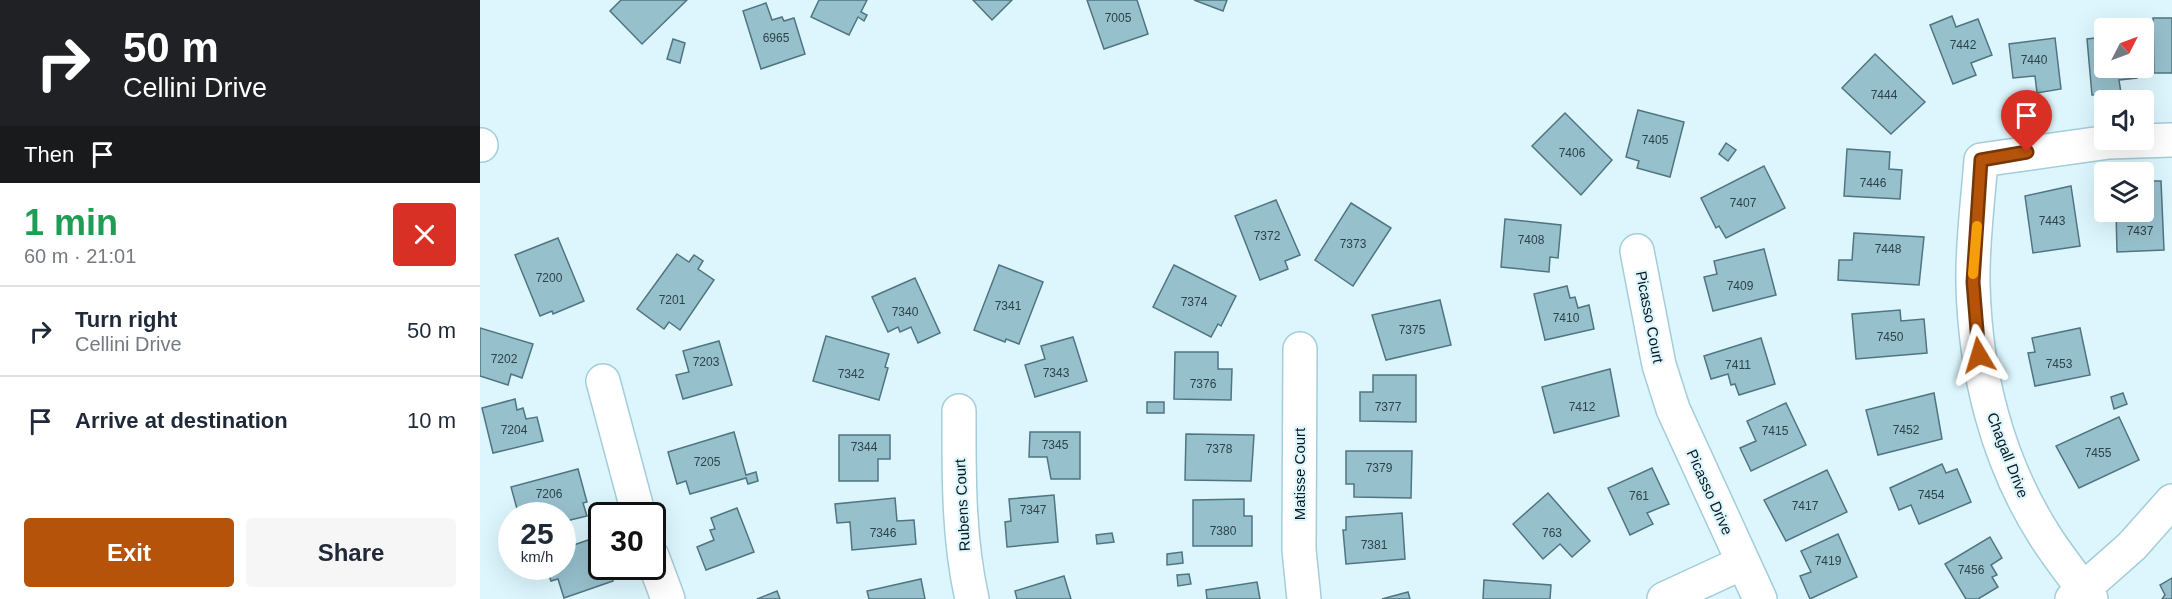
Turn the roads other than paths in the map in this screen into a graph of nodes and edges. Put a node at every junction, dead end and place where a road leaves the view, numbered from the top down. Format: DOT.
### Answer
graph roads {
  1 [pos="2172,140"];
  2 [pos="1637,251"];
  3 [pos="1300,349"];
  4 [pos="603,381"];
  5 [pos="1665,384"];
  6 [pos="959,411"];
  7 [pos="2172,501"];
  8 [pos="635,502"];
  9 [pos="1742,563"];
  10 [pos="661,580"];
  11 [pos="2082,596"];
  12 [pos="668,599"];
  13 [pos="972,599"];
  14 [pos="1304,599"];
  15 [pos="1664,599"];
  16 [pos="1760,599"];
  1 -- 11 [label="street, Chagall Drive"];
  2 -- 5 [label="street, Picasso Court"];
  3 -- 14 [label="street, Matisse Court"];
  4 -- 8 [label="street"];
  5 -- 9 [label="street, Picasso Drive"];
  6 -- 13 [label="street, Rubens Court"];
  7 -- 11 [label="street"];
  9 -- 15 [label="street"];
  9 -- 16 [label="street, Picasso Drive"];
  10 -- 12 [label="street"];
}
